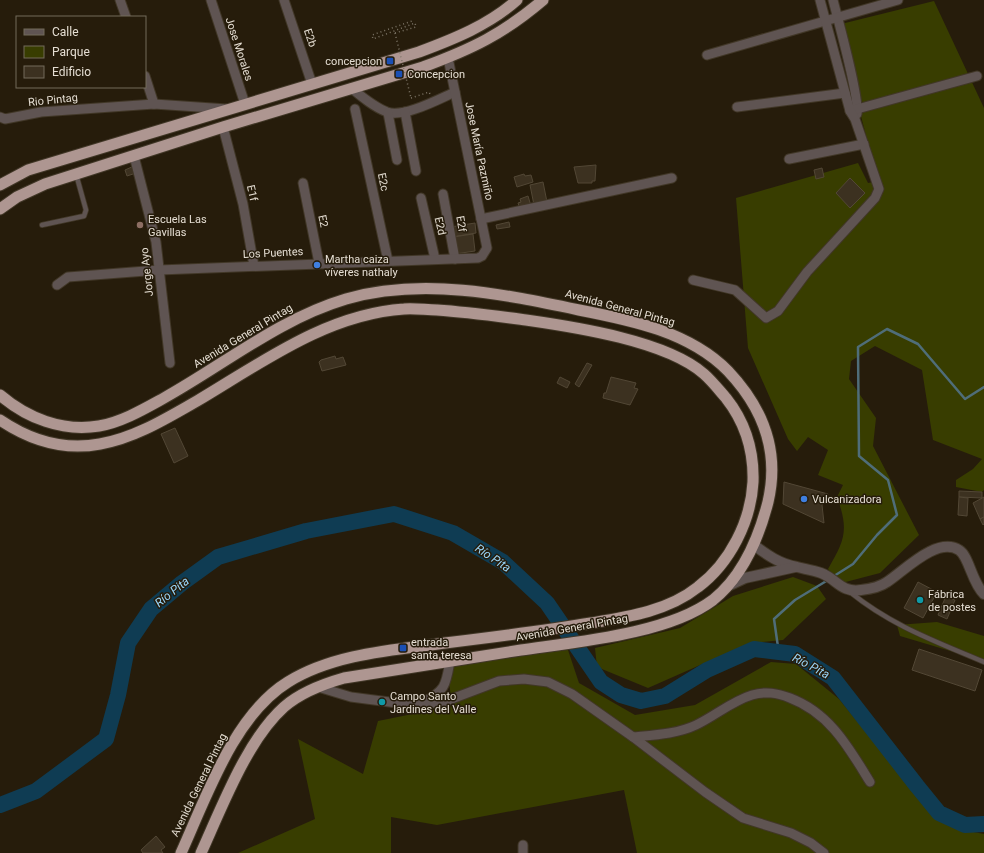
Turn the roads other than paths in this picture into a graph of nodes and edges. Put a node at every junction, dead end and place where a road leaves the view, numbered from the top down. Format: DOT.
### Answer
graph roads {
  1 [pos="120,0"];
  2 [pos="211,0"];
  3 [pos="284,0"];
  4 [pos="517,0"];
  5 [pos="543,0"];
  6 [pos="820,0"];
  7 [pos="833,0"];
  8 [pos="898,0"];
  9 [pos="126,16"];
  10 [pos="837,17"];
  11 [pos="826,20"];
  12 [pos="707,55"];
  13 [pos="448,58"];
  14 [pos="977,76"];
  15 [pos="146,79"];
  16 [pos="312,84"];
  17 [pos="351,88"];
  18 [pos="455,92"];
  19 [pos="845,93"];
  20 [pos="154,104"];
  21 [pos="245,104"];
  22 [pos="737,107"];
  23 [pos="228,109"];
  24 [pos="355,109"];
  25 [pos="854,110"];
  26 [pos="405,112"];
  27 [pos="388,113"];
  28 [pos="0,117"];
  29 [pos="223,127"];
  30 [pos="864,144"];
  31 [pos="134,156"];
  32 [pos="789,159"];
  33 [pos="397,160"];
  34 [pos="416,171"];
  35 [pos="76,174"];
  36 [pos="672,178"];
  37 [pos="303,183"];
  38 [pos="0,185"];
  39 [pos="443,194"];
  40 [pos="421,198"];
  41 [pos="0,209"];
  42 [pos="481,219"];
  43 [pos="42,224"];
  44 [pos="487,248"];
  45 [pos="435,259"];
  46 [pos="455,259"];
  47 [pos="388,261"];
  48 [pos="319,263"];
  49 [pos="254,266"];
  50 [pos="159,270"];
  51 [pos="693,280"];
  52 [pos="58,285"];
  53 [pos="170,363"];
  54 [pos="0,395"];
  55 [pos="0,420"];
  56 [pos="754,545"];
  57 [pos="796,567"];
  58 [pos="726,587"];
  59 [pos="846,589"];
  60 [pos="984,594"];
  61 [pos="450,661"];
  62 [pos="984,662"];
  63 [pos="446,684"];
  64 [pos="318,687"];
  65 [pos="457,697"];
  66 [pos="421,703"];
  67 [pos="634,737"];
  68 [pos="870,782"];
  69 [pos="181,853"];
  70 [pos="201,853"];
  71 [pos="824,853"];
  1 -- 9 [label="street"];
  2 -- 21 [label="street, Jose Morales"];
  3 -- 16 [label="street, E2b"];
  4 -- 16 [label="highway"];
  5 -- 13 [label="highway"];
  6 -- 11 [label="street"];
  7 -- 10 [label="street"];
  8 -- 10 [label="street"];
  10 -- 11 [label="street"];
  10 -- 25 [label="street"];
  11 -- 12 [label="street"];
  11 -- 19 [label="street"];
  13 -- 17 [label="highway"];
  13 -- 18 [label="street, Jose María Pazmiño"];
  14 -- 25 [label="street"];
  15 -- 20 [label="street"];
  16 -- 21 [label="highway"];
  17 -- 27 [label="street"];
  17 -- 29 [label="highway"];
  18 -- 26 [label="street"];
  18 -- 42 [label="street, Jose María Pazmiño"];
  19 -- 22 [label="street"];
  19 -- 25 [label="street"];
  20 -- 23 [label="street, Rio Pintag"];
  20 -- 28 [label="street, Rio Pintag"];
  21 -- 23 [label="highway"];
  23 -- 38 [label="highway"];
  24 -- 47 [label="street, E2c"];
  25 -- 30 [label="street"];
  26 -- 27 [label="street"];
  26 -- 34 [label="street"];
  27 -- 33 [label="street"];
  29 -- 31 [label="highway"];
  29 -- 49 [label="street, E1f"];
  30 -- 32 [label="street"];
  30 -- 51 [label="street"];
  31 -- 35 [label="highway"];
  31 -- 50 [label="street, Jorge Ayo"];
  35 -- 41 [label="highway"];
  35 -- 43 [label="lane"];
  36 -- 42 [label="street"];
  37 -- 48 [label="street, E2"];
  39 -- 46 [label="street, E2f"];
  40 -- 45 [label="street, E2d"];
  42 -- 44 [label="street, Jose María Pazmiño"];
  44 -- 46 [label="street, Los Puentes"];
  45 -- 46 [label="street, Los Puentes"];
  45 -- 47 [label="street, Los Puentes"];
  47 -- 48 [label="street, Los Puentes"];
  48 -- 49 [label="street, Los Puentes"];
  49 -- 50 [label="street, Los Puentes"];
  50 -- 52 [label="street, Los Puentes"];
  50 -- 53 [label="street, Jorge Ayo"];
  54 -- 56 [label="highway, Avenida General Pintag"];
  55 -- 69 [label="highway, Avenida General Pintag"];
  56 -- 57 [label="street"];
  56 -- 58 [label="highway, Avenida General Pintag"];
  57 -- 58 [label="street"];
  57 -- 59 [label="street"];
  58 -- 61 [label="highway, Avenida General Pintag"];
  59 -- 60 [label="street"];
  59 -- 62 [label="lane"];
  61 -- 63 [label="street"];
  61 -- 64 [label="highway, Avenida General Pintag"];
  63 -- 65 [label="street"];
  63 -- 66 [label="street"];
  64 -- 66 [label="street"];
  64 -- 70 [label="highway, Avenida General Pintag"];
  65 -- 66 [label="street"];
  65 -- 67 [label="street"];
  67 -- 68 [label="street"];
  67 -- 71 [label="street"];
}
